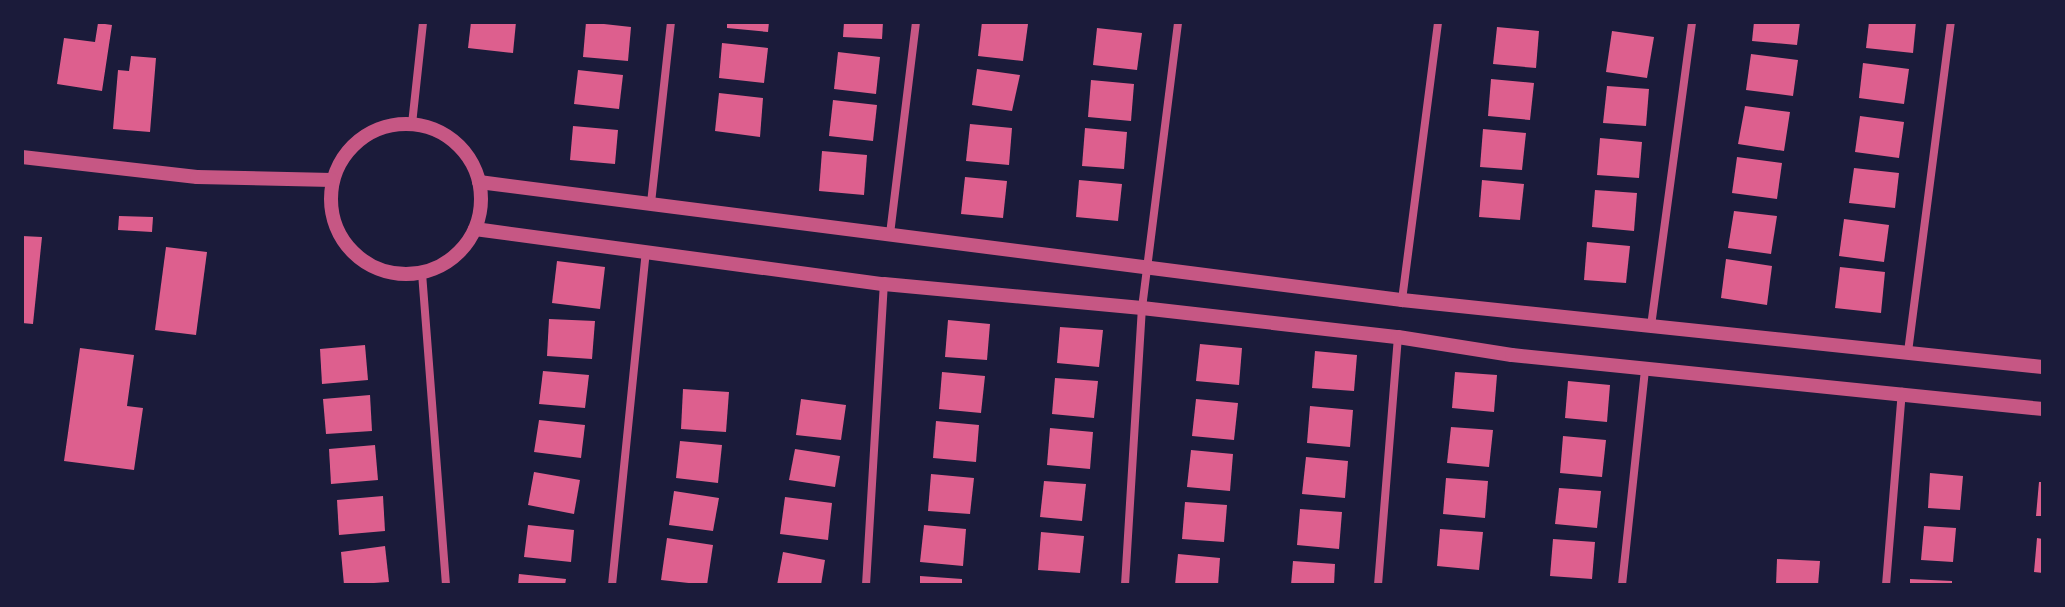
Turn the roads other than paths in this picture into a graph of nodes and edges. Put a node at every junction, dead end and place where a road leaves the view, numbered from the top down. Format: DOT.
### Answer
graph roads {
  1 [pos="423,22"];
  2 [pos="671,22"];
  3 [pos="916,22"];
  4 [pos="1178,22"];
  5 [pos="1438,22"];
  6 [pos="1692,22"];
  7 [pos="1951,22"];
  8 [pos="412,124"];
  9 [pos="22,157"];
  10 [pos="332,180"];
  11 [pos="479,182"];
  12 [pos="651,203"];
  13 [pos="475,229"];
  14 [pos="890,234"];
  15 [pos="646,253"];
  16 [pos="1147,269"];
  17 [pos="422,273"];
  18 [pos="884,284"];
  19 [pos="1402,300"];
  20 [pos="1142,308"];
  21 [pos="1650,327"];
  22 [pos="1398,337"];
  23 [pos="1908,352"];
  24 [pos="2043,367"];
  25 [pos="1645,370"];
  26 [pos="1902,392"];
  27 [pos="2043,409"];
  28 [pos="446,585"];
  29 [pos="612,585"];
  30 [pos="866,585"];
  31 [pos="1125,585"];
  32 [pos="1378,585"];
  33 [pos="1622,585"];
  34 [pos="1886,585"];
  1 -- 8 [label="street"];
  2 -- 12 [label="street"];
  3 -- 14 [label="street"];
  4 -- 16 [label="street"];
  5 -- 19 [label="street"];
  6 -- 21 [label="street"];
  7 -- 23 [label="street"];
  8 -- 10 [label="street"];
  8 -- 11 [label="street"];
  9 -- 10 [label="street"];
  10 -- 17 [label="street"];
  11 -- 12 [label="street"];
  11 -- 13 [label="street"];
  12 -- 14 [label="street"];
  13 -- 15 [label="street"];
  13 -- 17 [label="street"];
  14 -- 16 [label="street"];
  15 -- 18 [label="street"];
  15 -- 29 [label="street"];
  16 -- 19 [label="street"];
  16 -- 20 [label="street"];
  17 -- 28 [label="street"];
  18 -- 20 [label="street"];
  18 -- 30 [label="street"];
  19 -- 21 [label="street"];
  20 -- 22 [label="street"];
  20 -- 31 [label="street"];
  21 -- 23 [label="street"];
  22 -- 25 [label="street"];
  22 -- 32 [label="street"];
  23 -- 24 [label="street"];
  25 -- 26 [label="street"];
  25 -- 33 [label="street"];
  26 -- 27 [label="street"];
  26 -- 34 [label="street"];
}
